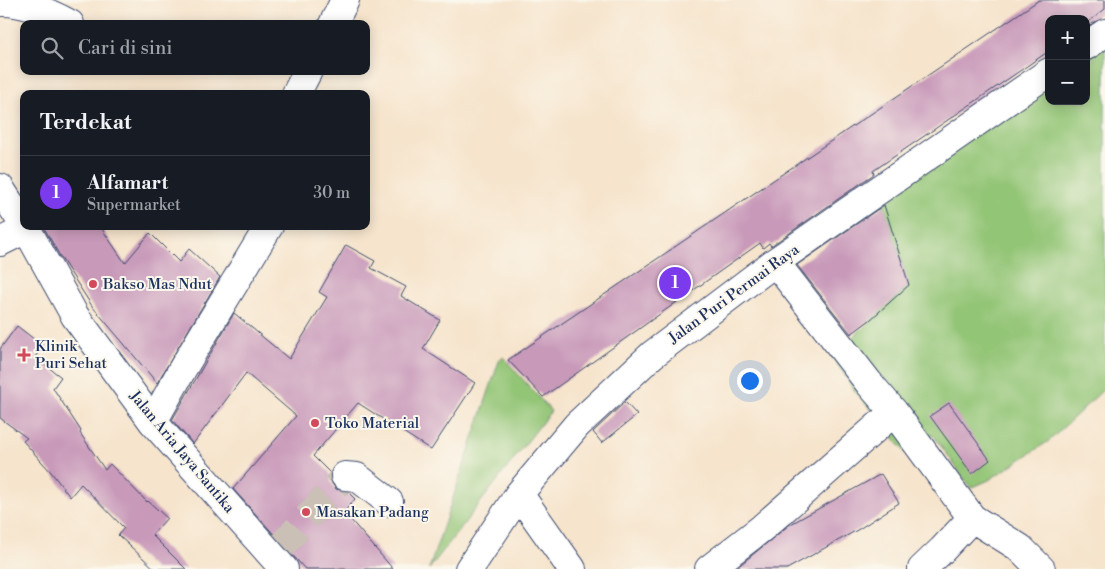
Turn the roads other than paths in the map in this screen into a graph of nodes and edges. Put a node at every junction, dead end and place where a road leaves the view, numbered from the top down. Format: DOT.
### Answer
graph roads {
  1 [pos="345,0"];
  2 [pos="0,2"];
  3 [pos="61,20"];
  4 [pos="335,20"];
  5 [pos="1105,33"];
  6 [pos="1090,43"];
  7 [pos="306,75"];
  8 [pos="1045,75"];
  9 [pos="298,90"];
  10 [pos="0,188"];
  11 [pos="20,218"];
  12 [pos="20,229"];
  13 [pos="27,230"];
  14 [pos="267,230"];
  15 [pos="0,242"];
  16 [pos="775,262"];
  17 [pos="894,412"];
  18 [pos="153,422"];
  19 [pos="345,476"];
  20 [pos="519,494"];
  21 [pos="389,502"];
  22 [pos="972,518"];
  23 [pos="278,558"];
  24 [pos="470,569"];
  25 [pos="572,569"];
  26 [pos="709,569"];
  27 [pos="922,569"];
  28 [pos="1041,569"];
  1 -- 4 [label="street"];
  2 -- 3 [label="street"];
  5 -- 6 [label="street"];
  7 -- 9 [label="street"];
  8 -- 16 [label="street, Jalan Puri Permai Raya"];
  10 -- 11 [label="street, Jalan Aria Jaya Santika"];
  12 -- 15 [label="street"];
  13 -- 18 [label="street, Jalan Aria Jaya Santika"];
  14 -- 18 [label="street"];
  16 -- 17 [label="street"];
  16 -- 20 [label="street, Jalan Puri Permai Raya"];
  17 -- 22 [label="street"];
  17 -- 26 [label="street"];
  18 -- 23 [label="street, Jalan Aria Jaya Santika"];
  19 -- 21 [label="street"];
  20 -- 24 [label="street, Jalan Puri Permai Raya"];
  20 -- 25 [label="street"];
  22 -- 27 [label="street"];
  22 -- 28 [label="street"];
}
